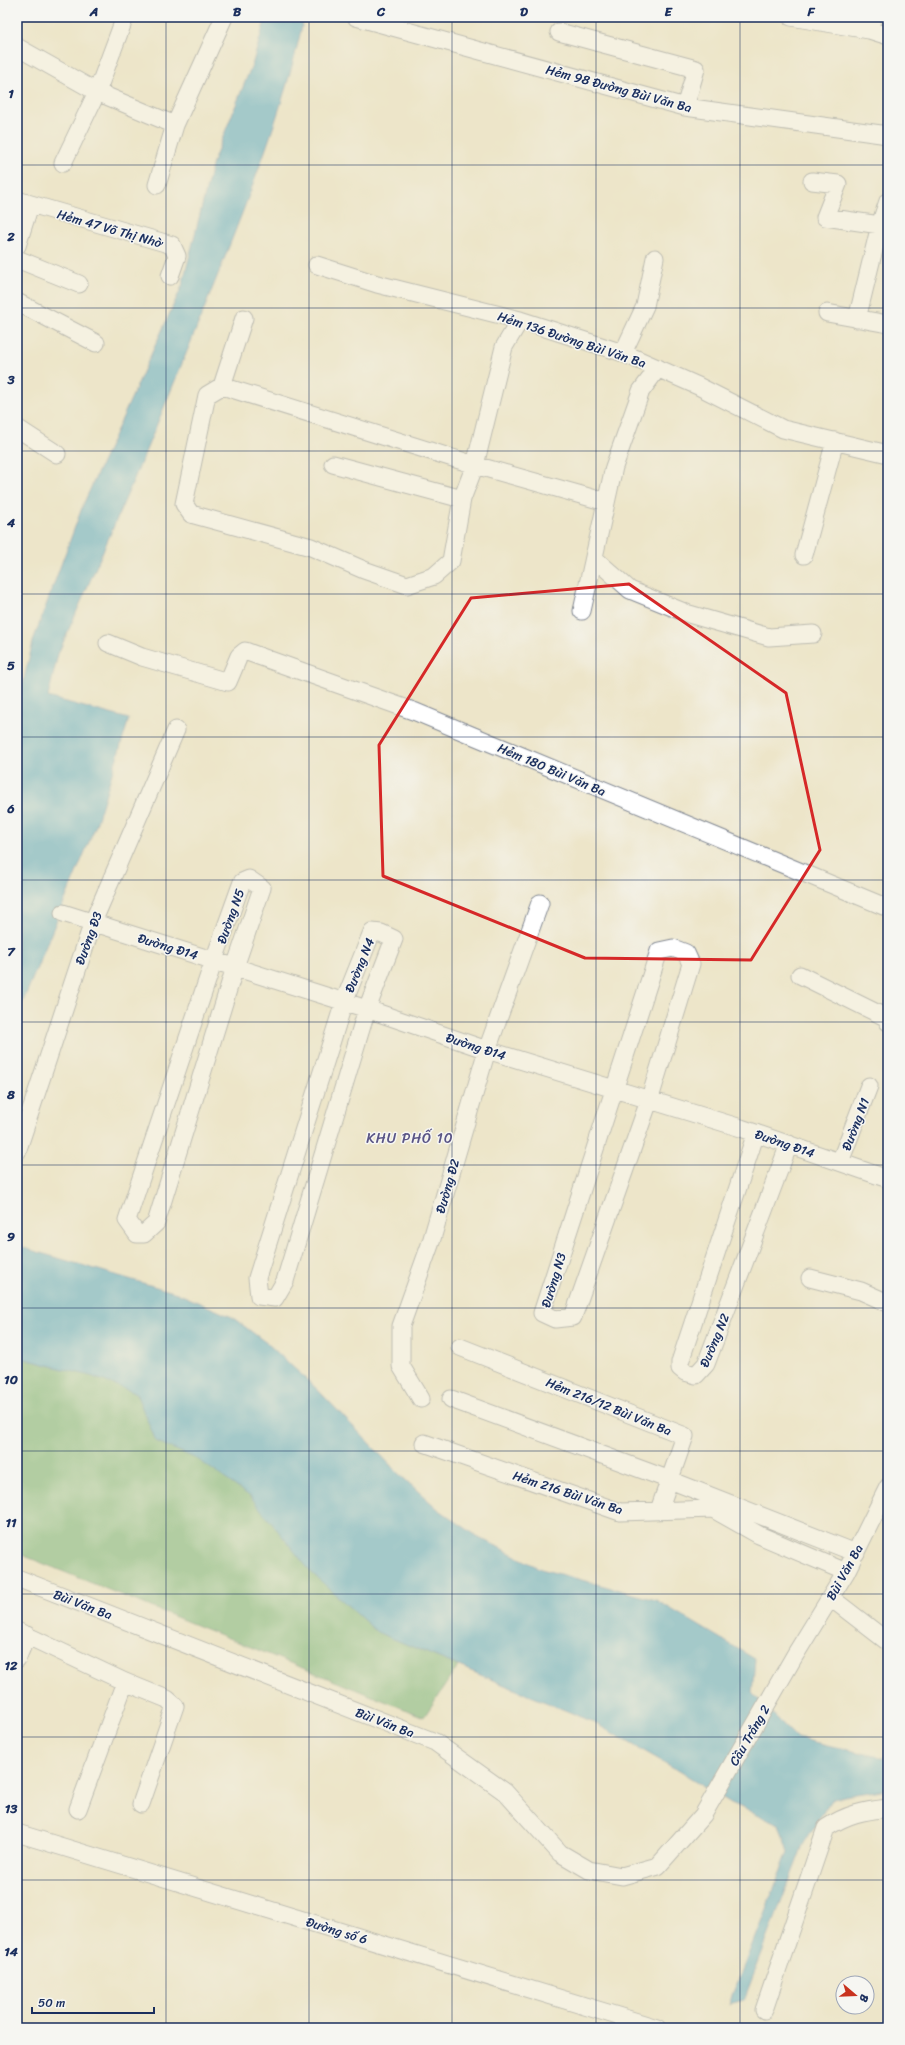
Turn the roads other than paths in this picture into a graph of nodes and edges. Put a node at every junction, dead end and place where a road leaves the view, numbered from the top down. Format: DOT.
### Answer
graph roads {
  1 [pos="125,17"];
  2 [pos="224,17"];
  3 [pos="356,17"];
  4 [pos="791,17"];
  5 [pos="871,23"];
  6 [pos="559,32"];
  7 [pos="888,36"];
  8 [pos="17,47"];
  9 [pos="97,92"];
  10 [pos="685,107"];
  11 [pos="175,125"];
  12 [pos="888,135"];
  13 [pos="63,164"];
  14 [pos="812,181"];
  15 [pos="157,186"];
  16 [pos="888,201"];
  17 [pos="24,203"];
  18 [pos="880,225"];
  19 [pos="17,246"];
  20 [pos="656,258"];
  21 [pos="17,259"];
  22 [pos="317,265"];
  23 [pos="170,276"];
  24 [pos="79,284"];
  25 [pos="17,302"];
  26 [pos="827,313"];
  27 [pos="244,318"];
  28 [pos="857,319"];
  29 [pos="520,320"];
  30 [pos="888,324"];
  31 [pos="96,343"];
  32 [pos="624,353"];
  33 [pos="658,368"];
  34 [pos="222,386"];
  35 [pos="17,428"];
  36 [pos="835,441"];
  37 [pos="57,454"];
  38 [pos="888,454"];
  39 [pos="334,464"];
  40 [pos="475,464"];
  41 [pos="462,499"];
  42 [pos="606,502"];
  43 [pos="804,555"];
  44 [pos="594,558"];
  45 [pos="582,611"];
  46 [pos="813,634"];
  47 [pos="108,643"];
  48 [pos="176,730"];
  49 [pos="540,903"];
  50 [pos="888,908"];
  51 [pos="63,913"];
  52 [pos="92,922"];
  53 [pos="214,960"];
  54 [pos="235,967"];
  55 [pos="800,975"];
  56 [pos="344,1002"];
  57 [pos="367,1010"];
  58 [pos="888,1022"];
  59 [pos="487,1050"];
  60 [pos="869,1086"];
  61 [pos="614,1088"];
  62 [pos="650,1098"];
  63 [pos="756,1133"];
  64 [pos="789,1144"];
  65 [pos="17,1152"];
  66 [pos="840,1162"];
  67 [pos="888,1179"];
  68 [pos="810,1278"];
  69 [pos="888,1303"];
  70 [pos="460,1347"];
  71 [pos="421,1399"];
  72 [pos="451,1399"];
  73 [pos="424,1443"];
  74 [pos="670,1480"];
  75 [pos="888,1487"];
  76 [pos="659,1510"];
  77 [pos="856,1553"];
  78 [pos="846,1572"];
  79 [pos="17,1578"];
  80 [pos="831,1598"];
  81 [pos="22,1633"];
  82 [pos="888,1642"];
  83 [pos="795,1655"];
  84 [pos="17,1659"];
  85 [pos="125,1682"];
  86 [pos="141,1804"];
  87 [pos="888,1808"];
  88 [pos="78,1809"];
  89 [pos="703,1815"];
  90 [pos="17,1833"];
  91 [pos="764,2010"];
  92 [pos="657,2028"];
  1 -- 9 [label="street"];
  2 -- 11 [label="street"];
  3 -- 10 [label="street, Hẻm 98 Đường Bùi Văn Ba"];
  4 -- 5 [label="street"];
  5 -- 7 [label="street"];
  6 -- 10 [label="street"];
  8 -- 9 [label="street"];
  9 -- 11 [label="street"];
  9 -- 13 [label="street"];
  10 -- 12 [label="street, Hẻm 98 Đường Bùi Văn Ba"];
  11 -- 15 [label="street"];
  14 -- 18 [label="street"];
  16 -- 18 [label="street"];
  17 -- 19 [label="street"];
  17 -- 23 [label="street, Hẻm 47 Võ Thị Nhờ"];
  18 -- 28 [label="street"];
  20 -- 32 [label="street"];
  21 -- 24 [label="street"];
  22 -- 29 [label="street, Hẻm 136 Đường Bùi Văn Ba"];
  25 -- 31 [label="street"];
  26 -- 28 [label="street"];
  27 -- 34 [label="street"];
  28 -- 30 [label="street"];
  29 -- 32 [label="street, Hẻm 136 Đường Bùi Văn Ba"];
  29 -- 40 [label="street"];
  32 -- 33 [label="street, Hẻm 136 Đường Bùi Văn Ba"];
  33 -- 36 [label="street, Hẻm 136 Đường Bùi Văn Ba"];
  33 -- 42 [label="street"];
  34 -- 40 [label="street"];
  34 -- 41 [label="street"];
  35 -- 37 [label="street"];
  36 -- 38 [label="street, Hẻm 136 Đường Bùi Văn Ba"];
  36 -- 43 [label="street"];
  39 -- 41 [label="street"];
  40 -- 41 [label="street"];
  40 -- 42 [label="street"];
  42 -- 44 [label="street"];
  44 -- 45 [label="street"];
  44 -- 46 [label="street"];
  47 -- 50 [label="street, Hẻm 180 Bùi Văn Ba"];
  48 -- 52 [label="street, Đường Đ3"];
  49 -- 59 [label="street, Đường Đ2"];
  51 -- 52 [label="street, Đường Đ14"];
  52 -- 53 [label="street, Đường Đ14"];
  52 -- 65 [label="street, Đường Đ3"];
  53 -- 54 [label="street, Đường Đ14"];
  53 -- 54 [label="street, Đường N5"];
  53 -- 54 [label="street, Đường N5"];
  54 -- 56 [label="street, Đường Đ14"];
  55 -- 58 [label="street"];
  56 -- 57 [label="street, Đường Đ14"];
  56 -- 57 [label="street, Đường N4"];
  56 -- 57 [label="street, Đường N4"];
  57 -- 59 [label="street, Đường Đ14"];
  59 -- 61 [label="street, Đường Đ14"];
  59 -- 71 [label="street, Đường Đ2"];
  60 -- 66 [label="street, Đường N1"];
  61 -- 62 [label="street, Đường Đ14"];
  61 -- 62 [label="street"];
  61 -- 62 [label="street, Đường N3"];
  62 -- 63 [label="street, Đường Đ14"];
  63 -- 64 [label="street, Đường Đ14"];
  63 -- 64 [label="street, Đường N2"];
  64 -- 66 [label="street, Đường Đ14"];
  66 -- 67 [label="street, Đường Đ14"];
  68 -- 69 [label="street"];
  70 -- 74 [label="street, Hẻm 216/12 Bùi Văn Ba"];
  72 -- 74 [label="street"];
  73 -- 76 [label="street, Hẻm 216 Bùi Văn Ba"];
  74 -- 76 [label="street, Hẻm 216/12 Bùi Văn Ba"];
  74 -- 77 [label="street"];
  75 -- 77 [label="street, Bùi Văn Ba"];
  76 -- 78 [label="street, Hẻm 216 Bùi Văn Ba"];
  77 -- 78 [label="street, Bùi Văn Ba"];
  78 -- 80 [label="street, Bùi Văn Ba"];
  79 -- 89 [label="street, Bùi Văn Ba"];
  80 -- 82 [label="street"];
  80 -- 83 [label="street, Bùi Văn Ba"];
  81 -- 84 [label="street"];
  81 -- 85 [label="street"];
  83 -- 89 [label="street, Cầu Trắng 2"];
  85 -- 86 [label="street"];
  85 -- 88 [label="street"];
  87 -- 91 [label="street"];
  90 -- 92 [label="street, Đường số 6"];
}
